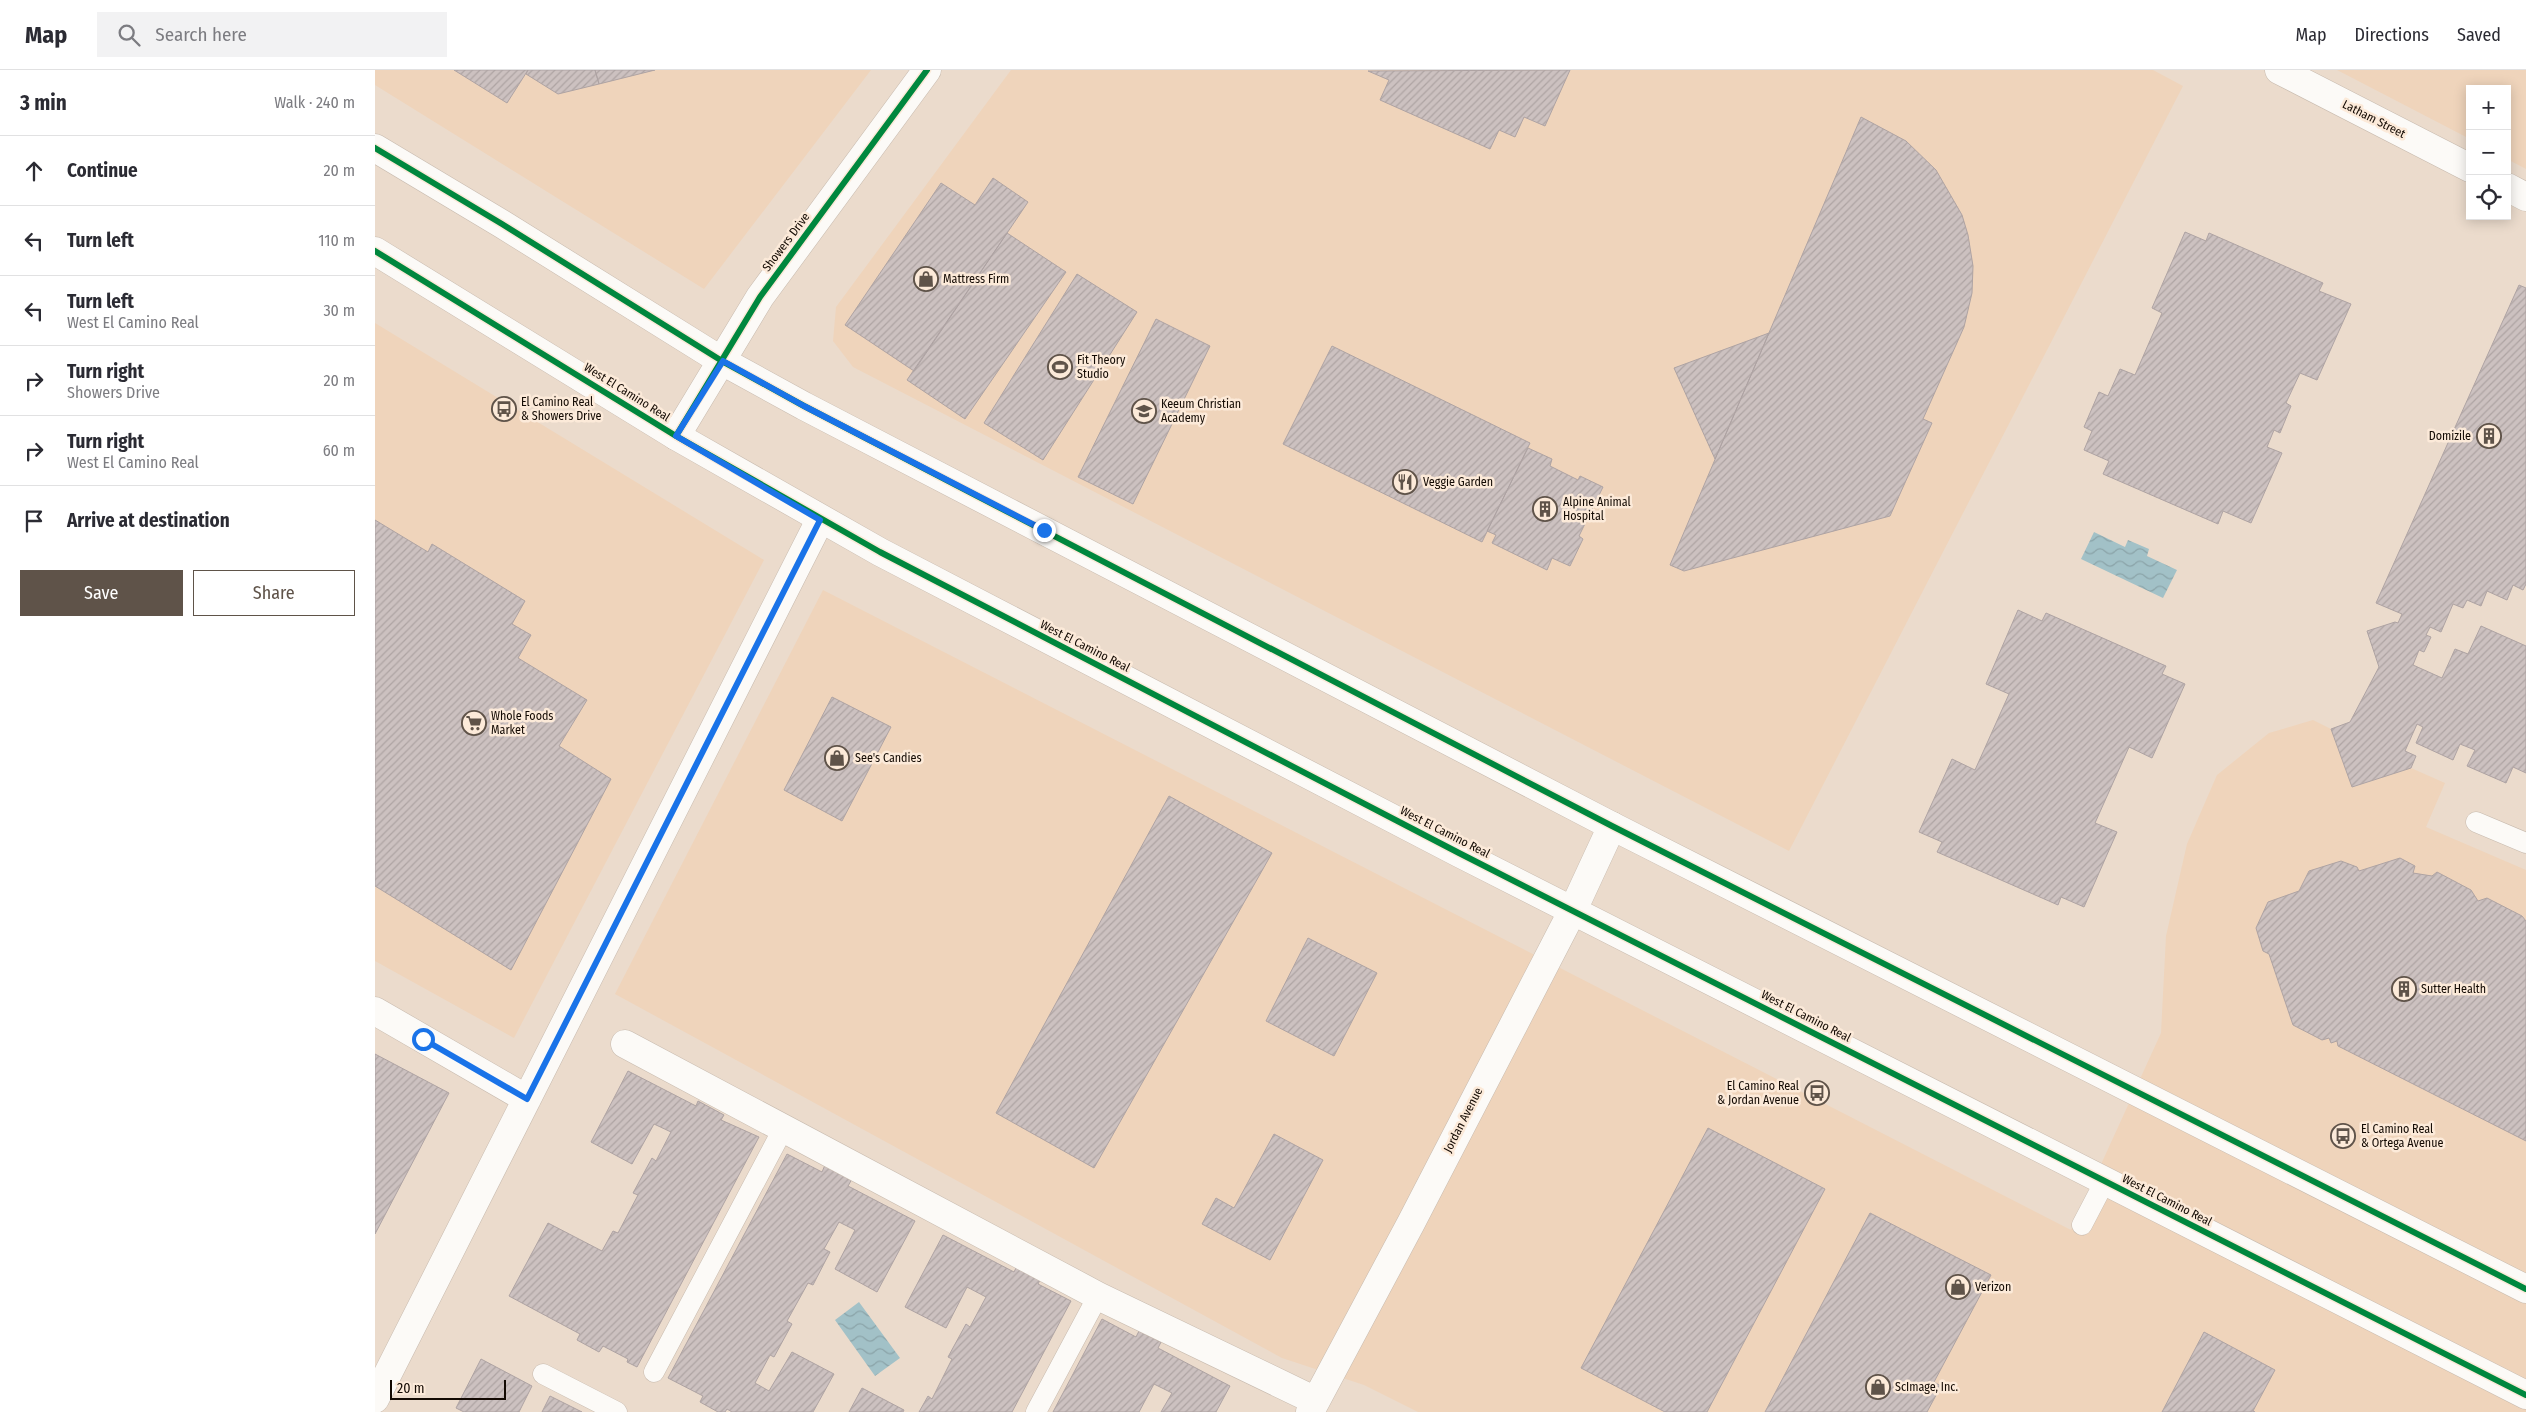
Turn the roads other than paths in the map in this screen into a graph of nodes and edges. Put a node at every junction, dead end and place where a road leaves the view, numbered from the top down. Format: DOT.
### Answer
graph roads {
  1 [pos="927,70"];
  2 [pos="2279,70"];
  3 [pos="375,148"];
  4 [pos="2466,166"];
  5 [pos="2511,189"];
  6 [pos="2526,197"];
  7 [pos="375,251"];
  8 [pos="723,361"];
  9 [pos="676,436"];
  10 [pos="820,520"];
  11 [pos="2476,822"];
  12 [pos="1613,826"];
  13 [pos="2526,843"];
  14 [pos="1573,910"];
  15 [pos="375,1012"];
  16 [pos="625,1044"];
  17 [pos="527,1099"];
  18 [pos="783,1129"];
  19 [pos="2105,1181"];
  20 [pos="2082,1225"];
  21 [pos="2526,1289"];
  22 [pos="1098,1296"];
  23 [pos="653,1372"];
  24 [pos="543,1374"];
  25 [pos="2526,1395"];
  26 [pos="375,1399"];
  27 [pos="1313,1406"];
  28 [pos="617,1412"];
  29 [pos="1036,1412"];
  1 -- 8 [label="main road, Showers Drive"];
  2 -- 4 [label="main road, Latham Street"];
  3 -- 8 [label="main road"];
  5 -- 6 [label="main road"];
  7 -- 9 [label="main road, West El Camino Real"];
  8 -- 9 [label="main road, Showers Drive"];
  8 -- 12 [label="main road"];
  9 -- 10 [label="main road, West El Camino Real"];
  10 -- 14 [label="main road, West El Camino Real"];
  10 -- 17 [label="main road"];
  11 -- 13 [label="lane"];
  12 -- 14 [label="main road, Jordan Avenue"];
  12 -- 21 [label="main road"];
  14 -- 19 [label="main road, West El Camino Real"];
  14 -- 27 [label="main road, Jordan Avenue"];
  15 -- 17 [label="main road"];
  16 -- 18 [label="main road"];
  17 -- 26 [label="main road"];
  18 -- 22 [label="main road"];
  18 -- 23 [label="lane"];
  19 -- 20 [label="lane"];
  19 -- 25 [label="main road, West El Camino Real"];
  22 -- 27 [label="main road"];
  22 -- 29 [label="lane"];
  24 -- 28 [label="lane"];
}
